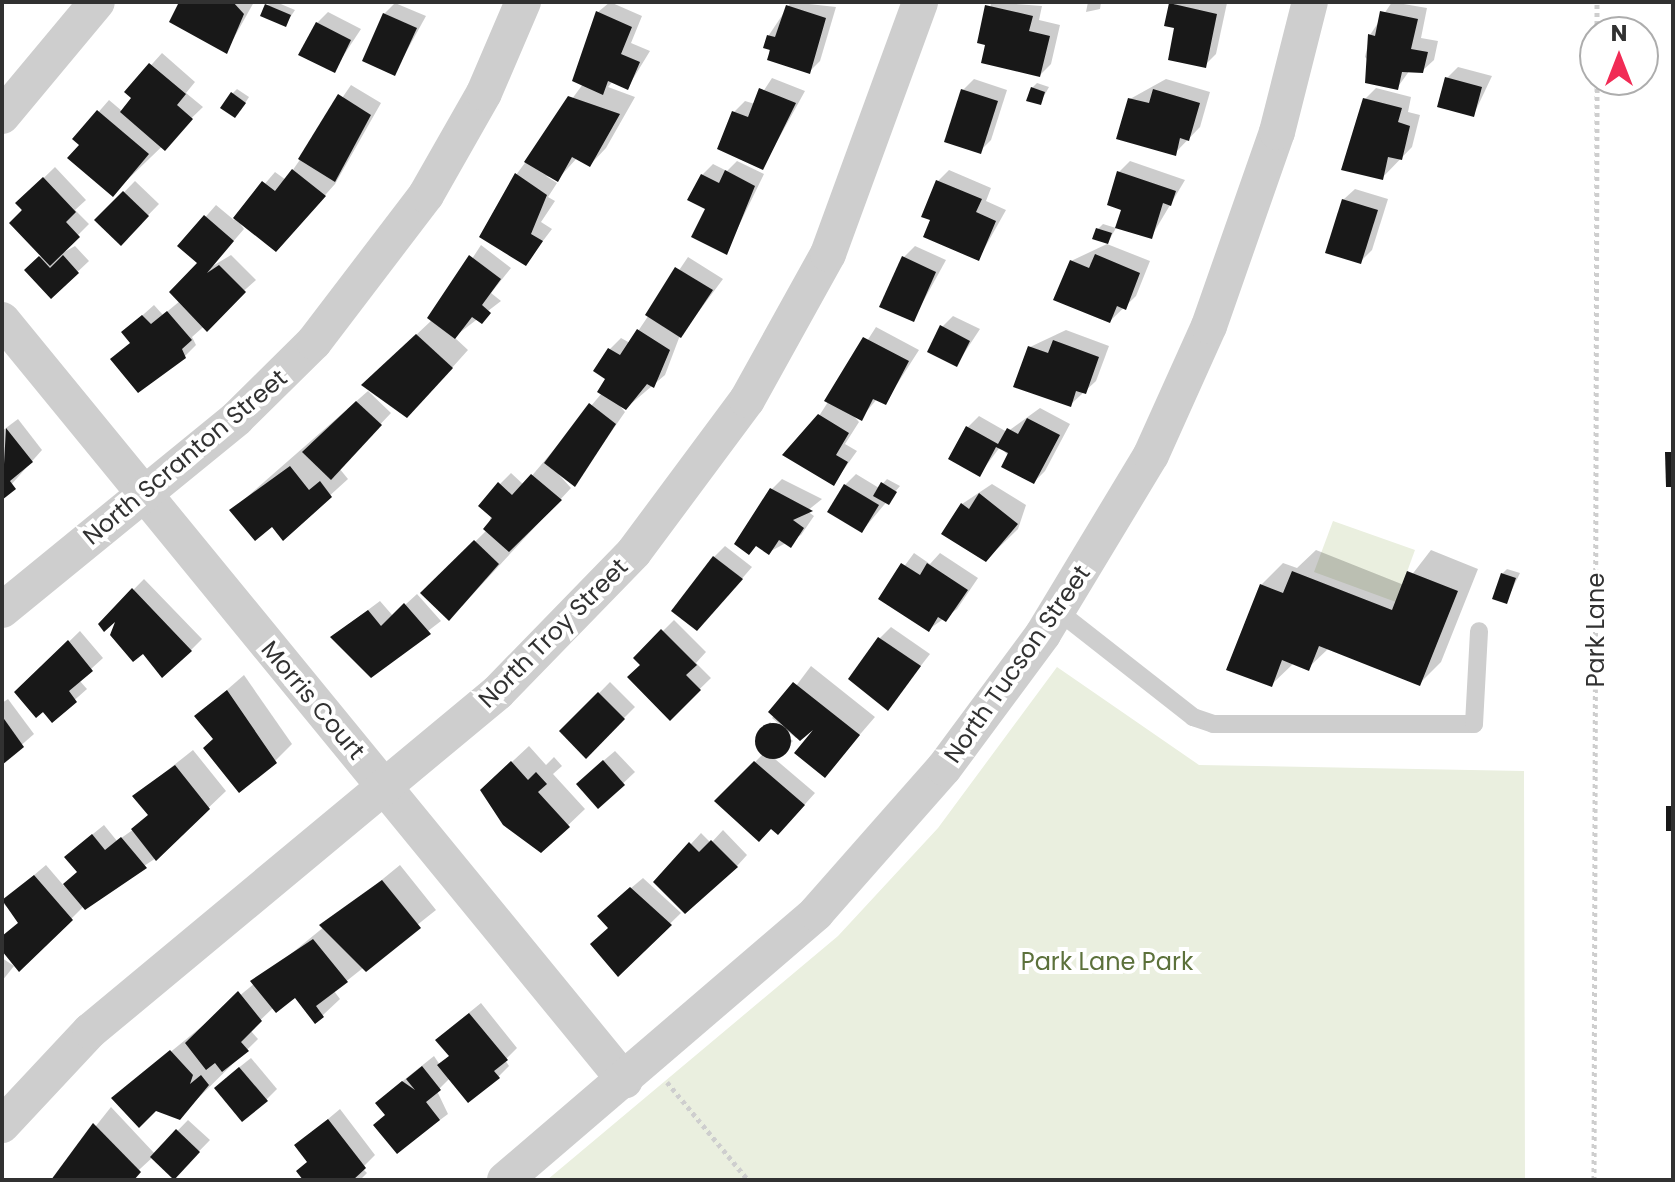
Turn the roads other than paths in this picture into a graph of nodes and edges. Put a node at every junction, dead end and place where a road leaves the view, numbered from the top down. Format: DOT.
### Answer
graph roads {
  1 [pos="97,2"];
  2 [pos="523,2"];
  3 [pos="920,2"];
  4 [pos="1310,2"];
  5 [pos="2,116"];
  6 [pos="2,320"];
  7 [pos="144,492"];
  8 [pos="2,610"];
  9 [pos="1058,611"];
  10 [pos="1479,631"];
  11 [pos="386,786"];
  12 [pos="637,1070"];
  13 [pos="2,1125"];
  14 [pos="505,1180"];
  1 -- 5 [label="street"];
  2 -- 7 [label="street, North Scranton Street"];
  3 -- 11 [label="street, North Troy Street"];
  4 -- 9 [label="street, North Tucson Street"];
  6 -- 7 [label="street, Morris Court"];
  7 -- 8 [label="street, North Scranton Street"];
  7 -- 11 [label="street, Morris Court"];
  9 -- 10 [label="lane"];
  9 -- 12 [label="street, North Tucson Street"];
  11 -- 12 [label="street, Morris Court"];
  11 -- 13 [label="street, North Troy Street"];
  12 -- 14 [label="street, North Tucson Street"];
}
